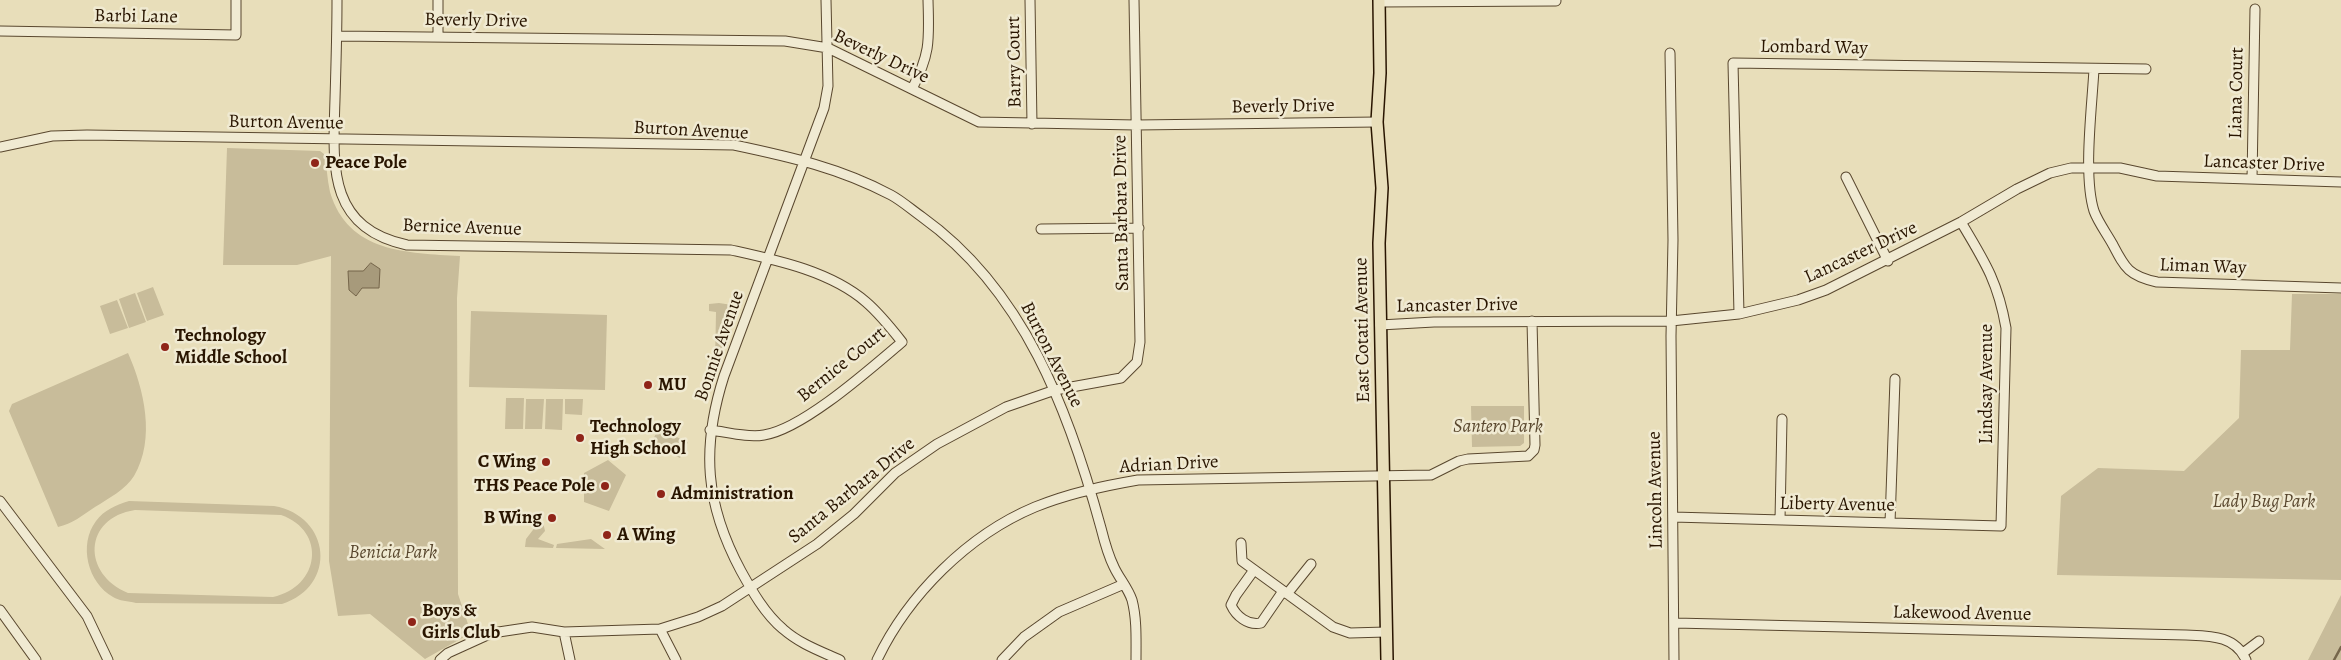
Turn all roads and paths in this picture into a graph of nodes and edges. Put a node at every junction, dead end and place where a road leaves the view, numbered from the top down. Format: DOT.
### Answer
graph roads {
  1 [pos="236,0"];
  2 [pos="337,0"];
  3 [pos="438,0"];
  4 [pos="826,0"];
  5 [pos="928,0"];
  6 [pos="1030,0"];
  7 [pos="1134,0"];
  8 [pos="1379,1"];
  9 [pos="1556,1"];
  10 [pos="2255,9"];
  11 [pos="0,31"];
  12 [pos="337,36"];
  13 [pos="438,37"];
  14 [pos="828,48"];
  15 [pos="1670,53"];
  16 [pos="2094,69"];
  17 [pos="2146,69"];
  18 [pos="912,89"];
  19 [pos="1377,122"];
  20 [pos="1032,124"];
  21 [pos="1136,125"];
  22 [pos="334,140"];
  23 [pos="0,147"];
  24 [pos="805,160"];
  25 [pos="2090,168"];
  26 [pos="1846,177"];
  27 [pos="2252,179"];
  28 [pos="2341,182"];
  29 [pos="1961,222"];
  30 [pos="1139,228"];
  31 [pos="1041,229"];
  32 [pos="768,258"];
  33 [pos="1888,260"];
  34 [pos="2341,288"];
  35 [pos="1739,314"];
  36 [pos="1671,320"];
  37 [pos="1532,321"];
  38 [pos="1380,325"];
  39 [pos="1895,379"];
  40 [pos="1055,390"];
  41 [pos="1782,419"];
  42 [pos="710,430"];
  43 [pos="1383,475"];
  44 [pos="1090,488"];
  45 [pos="0,501"];
  46 [pos="1673,517"];
  47 [pos="1780,520"];
  48 [pos="1890,523"];
  49 [pos="2001,526"];
  50 [pos="1241,543"];
  51 [pos="1311,564"];
  52 [pos="1254,570"];
  53 [pos="1124,584"];
  54 [pos="750,588"];
  55 [pos="1285,593"];
  56 [pos="0,610"];
  57 [pos="1675,623"];
  58 [pos="660,628"];
  59 [pos="564,632"];
  60 [pos="1386,632"];
  61 [pos="2259,641"];
  62 [pos="2245,657"];
  63 [pos="36,660"];
  64 [pos="108,660"];
  65 [pos="440,660"];
  66 [pos="570,660"];
  67 [pos="676,660"];
  68 [pos="840,660"];
  69 [pos="877,660"];
  70 [pos="1002,660"];
  71 [pos="1136,660"];
  72 [pos="1387,660"];
  73 [pos="1674,660"];
  1 -- 11 [label="street, Barbi Lane"];
  2 -- 12 [label="street, Bernice Avenue"];
  3 -- 13 [label="street"];
  4 -- 14 [label="street, Bonnie Avenue"];
  5 -- 18 [label="street"];
  6 -- 20 [label="street, Barry Court"];
  7 -- 21 [label="street, Santa Barbara Drive"];
  8 -- 9 [label="street"];
  8 -- 19 [label="main road, East Cotati Avenue"];
  10 -- 27 [label="street, Liana Court"];
  12 -- 13 [label="street, Beverly Drive"];
  12 -- 22 [label="street, Bernice Avenue"];
  13 -- 14 [label="street, Beverly Drive"];
  14 -- 18 [label="street, Beverly Drive"];
  14 -- 24 [label="street, Bonnie Avenue"];
  15 -- 36 [label="street, Lincoln Avenue"];
  16 -- 17 [label="street, Lombard Way"];
  16 -- 25 [label="street, Liman Way"];
  16 -- 35 [label="street, Lombard Way"];
  18 -- 20 [label="street, Beverly Drive"];
  19 -- 21 [label="street, Beverly Drive"];
  19 -- 38 [label="main road, East Cotati Avenue"];
  20 -- 21 [label="street, Beverly Drive"];
  21 -- 30 [label="street, Santa Barbara Drive"];
  22 -- 23 [label="street, Burton Avenue"];
  22 -- 24 [label="street, Burton Avenue"];
  22 -- 32 [label="street, Bernice Avenue"];
  24 -- 32 [label="street, Bonnie Avenue"];
  24 -- 40 [label="street, Burton Avenue"];
  25 -- 27 [label="street, Lancaster Drive"];
  25 -- 29 [label="street, Lancaster Drive"];
  25 -- 34 [label="street, Liman Way"];
  26 -- 33 [label="street"];
  27 -- 28 [label="street, Lancaster Drive"];
  29 -- 33 [label="street, Lancaster Drive"];
  29 -- 49 [label="street, Lindsay Avenue"];
  30 -- 31 [label="street"];
  30 -- 40 [label="street, Santa Barbara Drive"];
  32 -- 42 [label="street, Bonnie Avenue"];
  32 -- 42 [label="street, Bernice Court"];
  33 -- 35 [label="street, Lancaster Drive"];
  35 -- 36 [label="street, Lancaster Drive"];
  36 -- 37 [label="street, Lancaster Drive"];
  36 -- 46 [label="street, Lincoln Avenue"];
  37 -- 38 [label="street, Lancaster Drive"];
  37 -- 43 [label="street, Adrian Drive"];
  38 -- 43 [label="main road, East Cotati Avenue"];
  39 -- 48 [label="street"];
  40 -- 44 [label="street, Burton Avenue"];
  40 -- 54 [label="street, Santa Barbara Drive"];
  41 -- 47 [label="street"];
  42 -- 54 [label="street, Bonnie Avenue"];
  43 -- 44 [label="street, Adrian Drive"];
  43 -- 60 [label="main road, East Cotati Avenue"];
  44 -- 53 [label="street, Burton Avenue"];
  44 -- 69 [label="street, Adrian Drive"];
  45 -- 64 [label="street"];
  46 -- 47 [label="street, Liberty Avenue"];
  46 -- 57 [label="street, Lincoln Avenue"];
  47 -- 48 [label="street, Liberty Avenue"];
  48 -- 49 [label="street, Liberty Avenue"];
  50 -- 52 [label="street"];
  51 -- 55 [label="street"];
  52 -- 55 [label="street"];
  52 -- 55 [label="street"];
  53 -- 70 [label="street"];
  53 -- 71 [label="street, Burton Avenue"];
  54 -- 58 [label="street, Santa Barbara Drive"];
  54 -- 68 [label="street, Bonnie Avenue"];
  55 -- 60 [label="street"];
  56 -- 63 [label="street"];
  57 -- 62 [label="street, Lakewood Avenue"];
  57 -- 73 [label="street, Lincoln Avenue"];
  58 -- 59 [label="street, Santa Barbara Drive"];
  58 -- 67 [label="street"];
  59 -- 65 [label="street, Santa Barbara Drive"];
  59 -- 66 [label="street"];
  60 -- 72 [label="main road, East Cotati Avenue"];
  61 -- 62 [label="street, Lakewood Avenue"];
}
